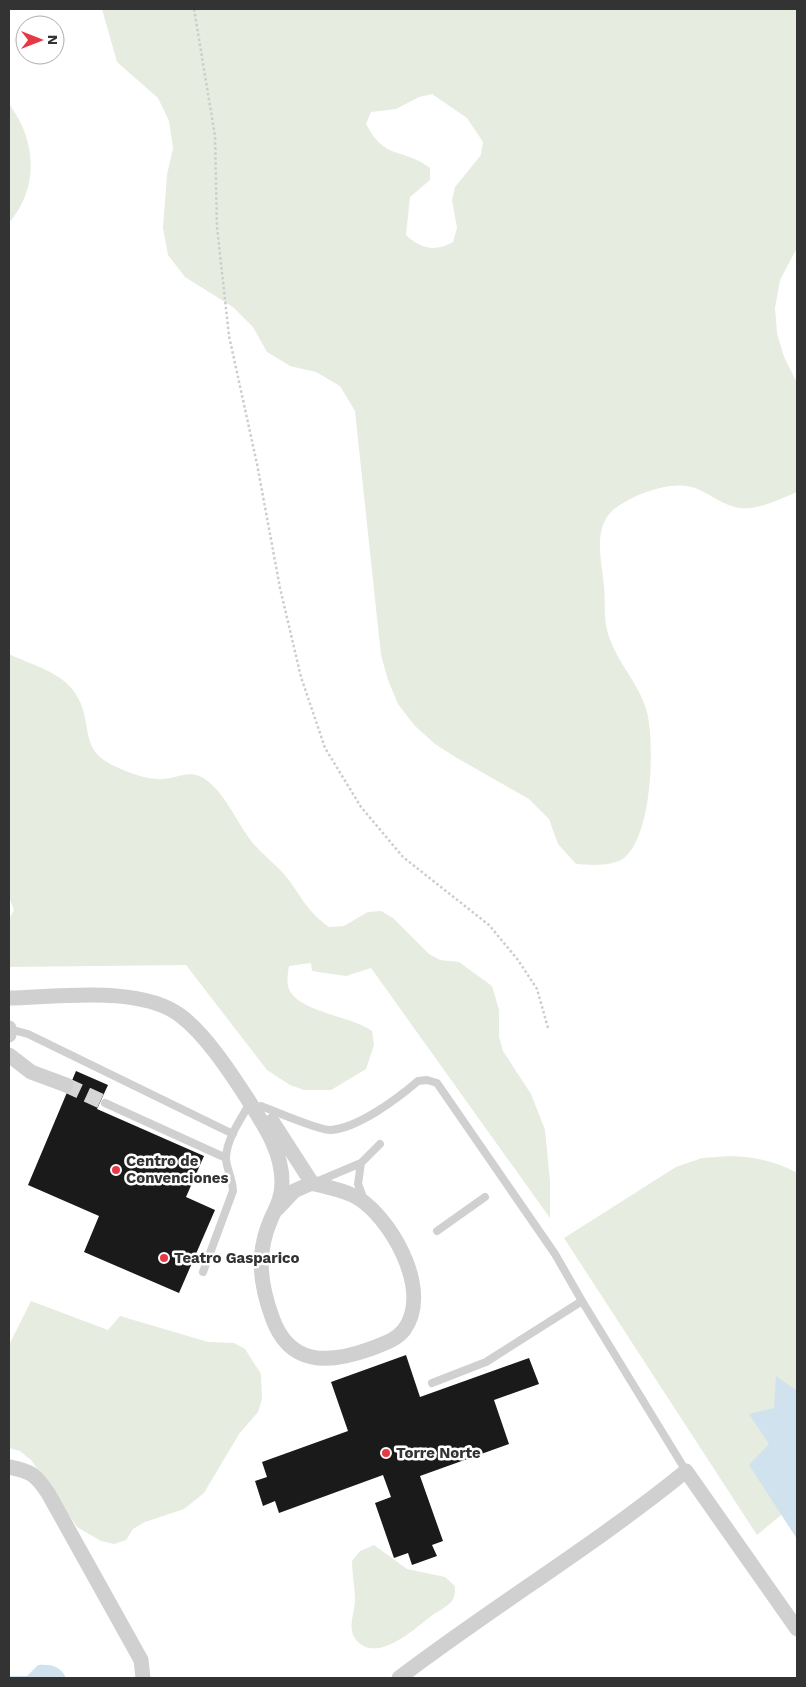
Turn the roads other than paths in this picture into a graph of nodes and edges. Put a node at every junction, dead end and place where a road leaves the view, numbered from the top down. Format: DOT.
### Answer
graph roads {
  1 [pos="9,989"];
  2 [pos="9,998"];
  3 [pos="9,1031"];
  4 [pos="9,1055"];
  5 [pos="66,1085"];
  6 [pos="256,1102"];
  7 [pos="105,1103"];
  8 [pos="233,1134"];
  9 [pos="380,1144"];
  10 [pos="226,1158"];
  11 [pos="361,1163"];
  12 [pos="312,1183"];
  13 [pos="485,1197"];
  14 [pos="365,1203"];
  15 [pos="277,1209"];
  16 [pos="437,1231"];
  17 [pos="203,1272"];
  18 [pos="582,1301"];
  19 [pos="432,1383"];
  20 [pos="9,1467"];
  21 [pos="686,1471"];
  22 [pos="797,1629"];
  23 [pos="143,1678"];
  24 [pos="399,1678"];
  1 -- 6 [label="street"];
  2 -- 6 [label="street"];
  3 -- 8 [label="lane"];
  4 -- 5 [label="street"];
  6 -- 8 [label="lane"];
  6 -- 12 [label="street"];
  6 -- 15 [label="street"];
  6 -- 18 [label="lane"];
  7 -- 10 [label="lane"];
  8 -- 10 [label="lane"];
  9 -- 11 [label="lane"];
  10 -- 17 [label="lane"];
  11 -- 12 [label="lane"];
  11 -- 14 [label="lane"];
  12 -- 14 [label="street"];
  12 -- 15 [label="street"];
  13 -- 16 [label="lane"];
  14 -- 15 [label="street"];
  18 -- 19 [label="lane"];
  18 -- 21 [label="lane"];
  20 -- 23 [label="street"];
  21 -- 22 [label="street"];
  21 -- 24 [label="street"];
}
